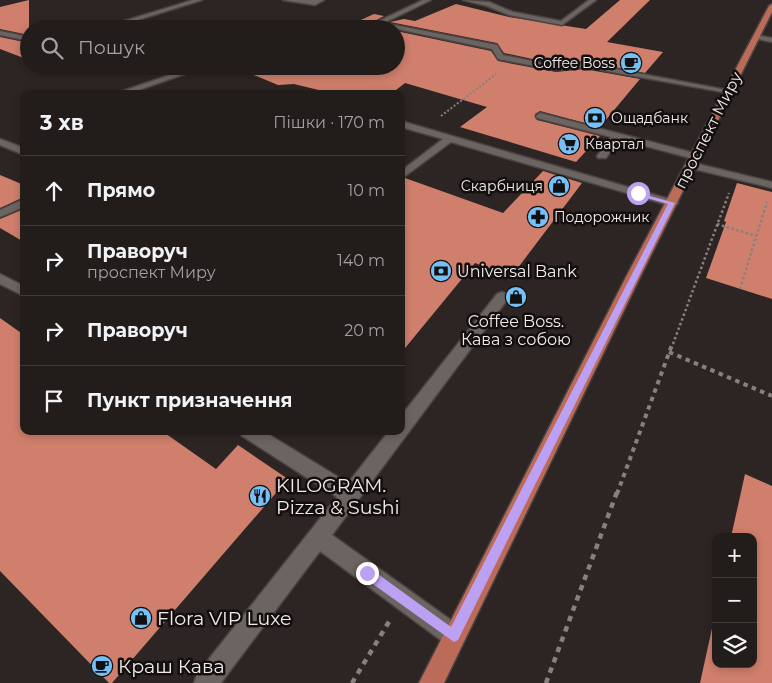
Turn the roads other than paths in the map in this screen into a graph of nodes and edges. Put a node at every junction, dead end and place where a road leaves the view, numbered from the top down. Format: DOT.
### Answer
graph roads {
  1 [pos="199,0"];
  2 [pos="286,0"];
  3 [pos="321,0"];
  4 [pos="428,0"];
  5 [pos="466,0"];
  6 [pos="495,0"];
  7 [pos="593,0"];
  8 [pos="489,4"];
  9 [pos="772,6"];
  10 [pos="131,20"];
  11 [pos="384,20"];
  12 [pos="405,29"];
  13 [pos="0,33"];
  14 [pos="20,37"];
  15 [pos="755,37"];
  16 [pos="772,40"];
  17 [pos="176,75"];
  18 [pos="130,90"];
  19 [pos="728,91"];
  20 [pos="540,116"];
  21 [pos="405,125"];
  22 [pos="617,136"];
  23 [pos="450,138"];
  24 [pos="0,142"];
  25 [pos="20,150"];
  26 [pos="602,156"];
  27 [pos="692,161"];
  28 [pos="405,173"];
  29 [pos="771,190"];
  30 [pos="672,203"];
  31 [pos="20,204"];
  32 [pos="0,214"];
  33 [pos="0,278"];
  34 [pos="20,290"];
  35 [pos="502,297"];
  36 [pos="405,423"];
  37 [pos="254,435"];
  38 [pos="396,435"];
  39 [pos="351,495"];
  40 [pos="318,537"];
  41 [pos="454,636"];
  42 [pos="206,683"];
  43 [pos="431,683"];
  1 -- 10 [label="street"];
  2 -- 3 [label="street"];
  4 -- 11 [label="street"];
  5 -- 8 [label="street"];
  6 -- 8 [label="street"];
  7 -- 8 [label="street"];
  9 -- 15 [label="main road, проспект Миру"];
  12 -- 19 [label="street"];
  13 -- 14 [label="street"];
  15 -- 16 [label="street"];
  15 -- 19 [label="main road, проспект Миру"];
  17 -- 18 [label="street"];
  19 -- 27 [label="main road, проспект Миру"];
  20 -- 22 [label="street"];
  21 -- 23 [label="street"];
  22 -- 26 [label="street"];
  22 -- 27 [label="street"];
  23 -- 28 [label="street"];
  23 -- 30 [label="street"];
  24 -- 25 [label="street"];
  27 -- 29 [label="street"];
  27 -- 30 [label="main road, проспект Миру"];
  30 -- 41 [label="main road, проспект Миру"];
  31 -- 32 [label="street"];
  33 -- 34 [label="street"];
  35 -- 36 [label="street"];
  37 -- 39 [label="street"];
  38 -- 39 [label="street"];
  39 -- 40 [label="street"];
  40 -- 41 [label="street"];
  40 -- 42 [label="street"];
  41 -- 43 [label="main road, проспект Миру"];
}
